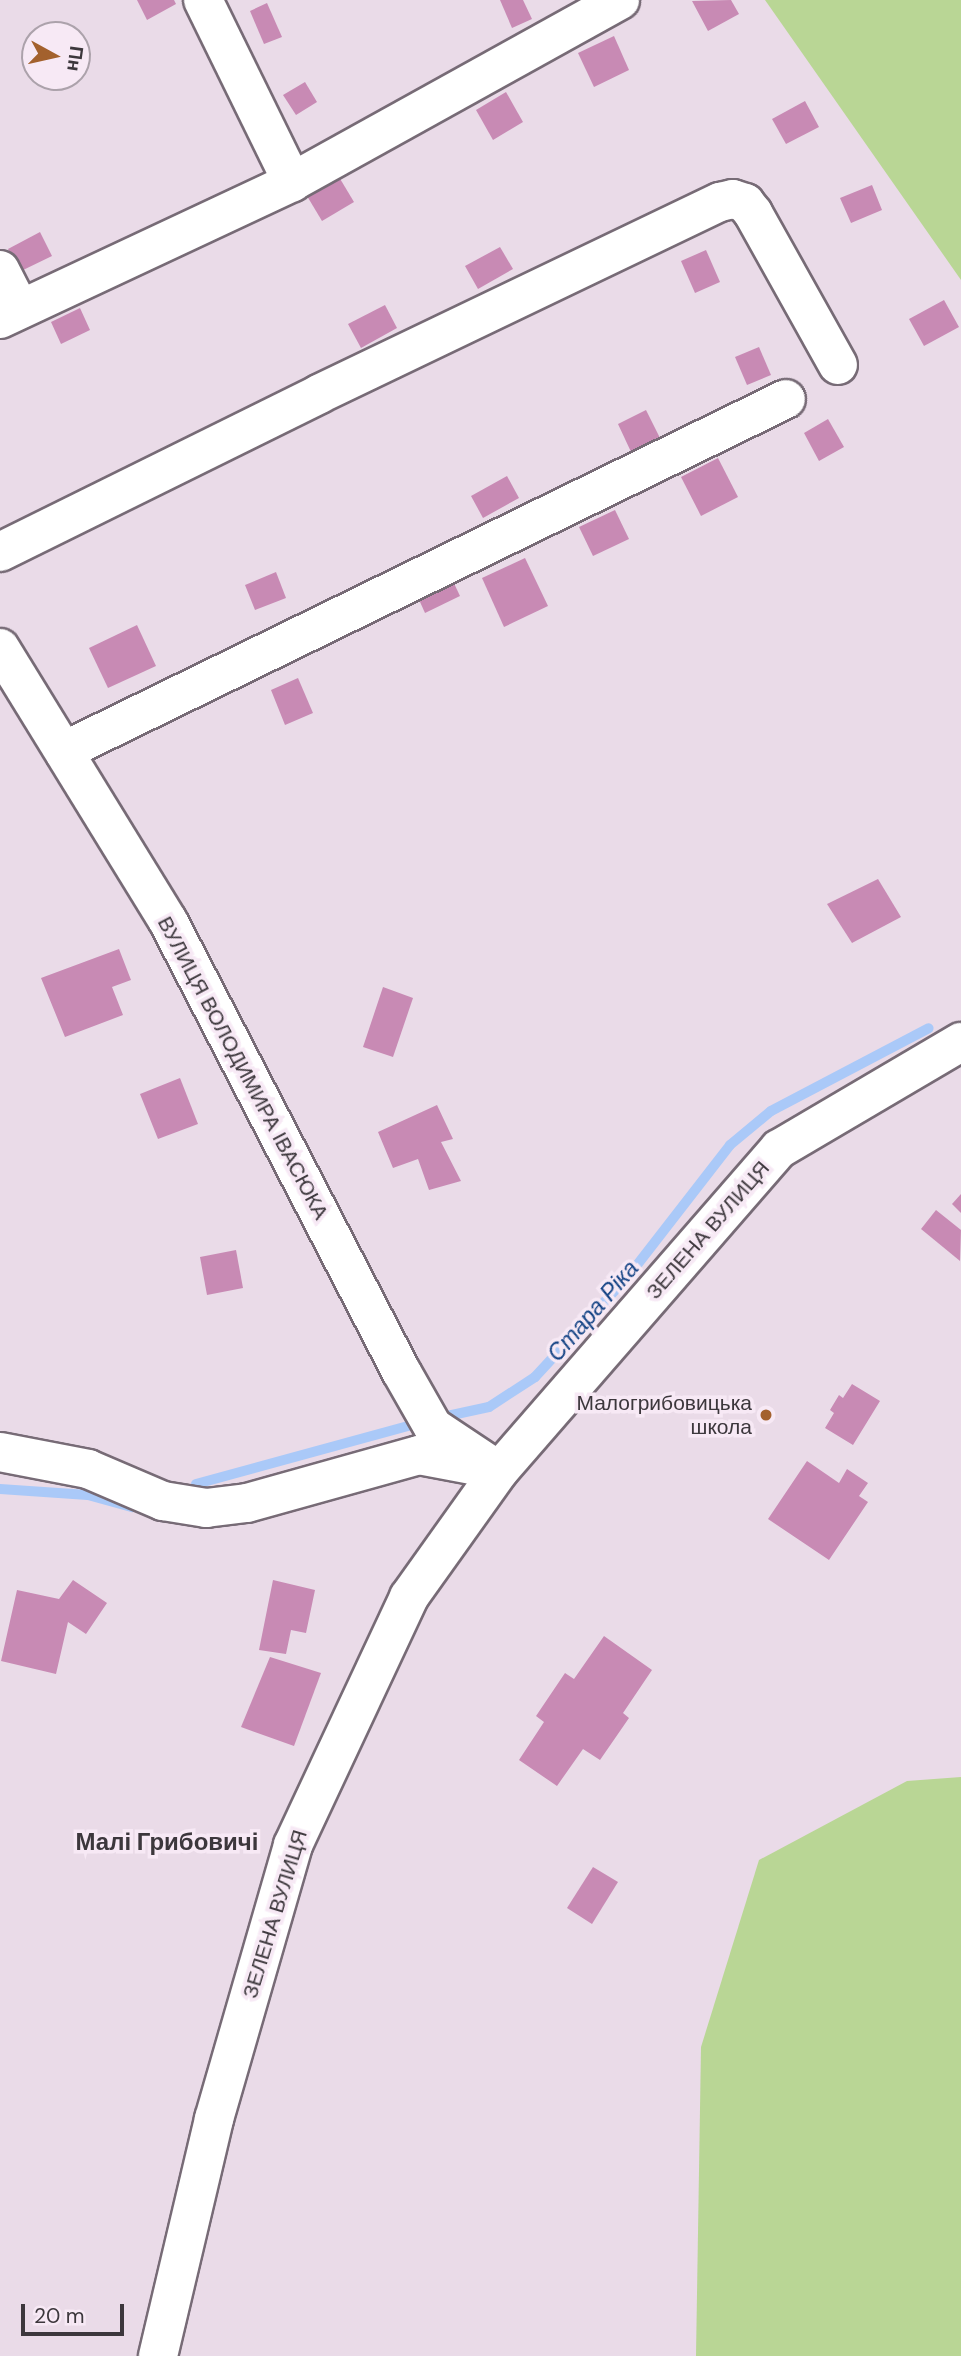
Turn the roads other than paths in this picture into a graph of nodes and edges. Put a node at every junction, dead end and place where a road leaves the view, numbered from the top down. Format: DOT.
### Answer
graph roads {
  1 [pos="203,0"];
  2 [pos="620,0"];
  3 [pos="572,11"];
  4 [pos="292,182"];
  5 [pos="0,270"];
  6 [pos="10,314"];
  7 [pos="838,365"];
  8 [pos="786,399"];
  9 [pos="0,552"];
  10 [pos="0,648"];
  11 [pos="64,751"];
  12 [pos="961,1042"];
  13 [pos="0,1452"];
  14 [pos="499,1471"];
  15 [pos="158,2356"];
  1 -- 4 [label="street"];
  2 -- 3 [label="street"];
  3 -- 4 [label="street"];
  4 -- 6 [label="street"];
  5 -- 6 [label="street"];
  7 -- 9 [label="street"];
  8 -- 11 [label="street"];
  10 -- 11 [label="street, ВУЛИЦЯ ВОЛОДИМИРА ІВАСЮКА"];
  11 -- 14 [label="street, ВУЛИЦЯ ВОЛОДИМИРА ІВАСЮКА"];
  12 -- 14 [label="street, ЗЕЛЕНА ВУЛИЦЯ"];
  13 -- 14 [label="street"];
  14 -- 15 [label="street, ЗЕЛЕНА ВУЛИЦЯ"];
}
